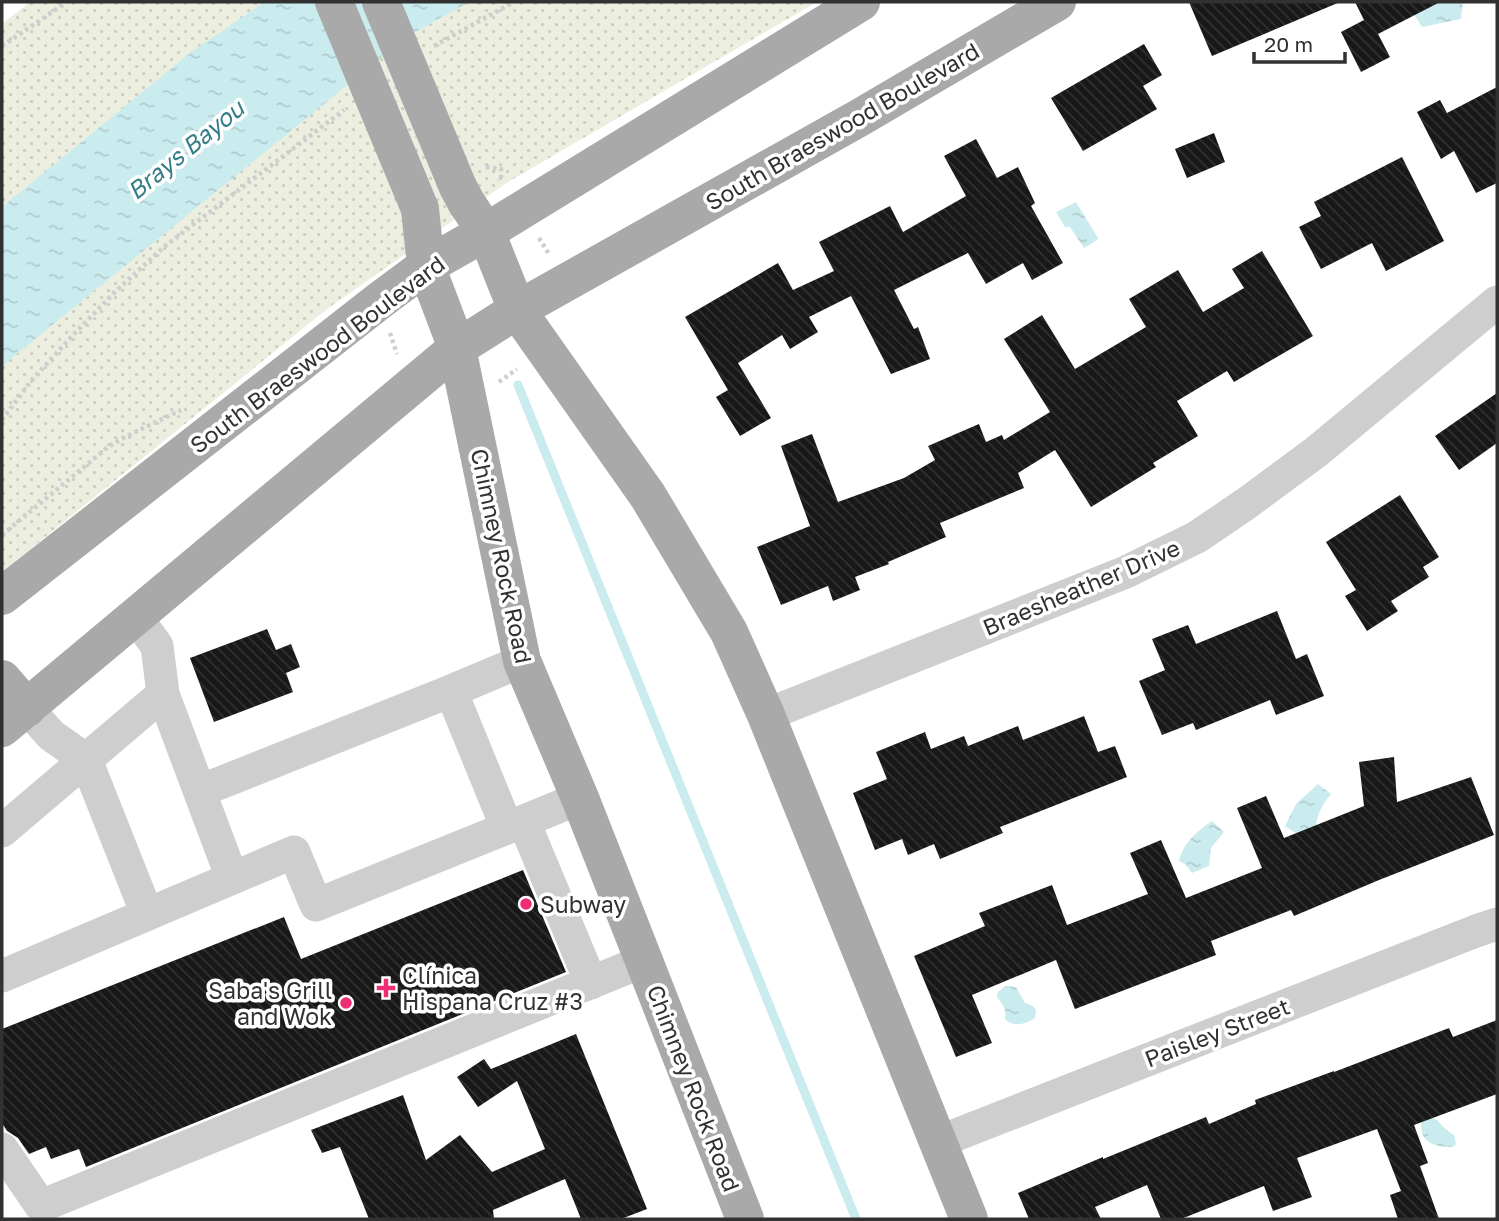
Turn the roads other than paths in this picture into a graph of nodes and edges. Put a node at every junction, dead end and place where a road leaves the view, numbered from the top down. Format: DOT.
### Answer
graph roads {
  1 [pos="334,2"];
  2 [pos="382,2"];
  3 [pos="861,2"];
  4 [pos="1057,2"];
  5 [pos="486,232"];
  6 [pos="426,266"];
  7 [pos="1497,302"];
  8 [pos="517,310"];
  9 [pos="457,348"];
  10 [pos="2,596"];
  11 [pos="136,617"];
  12 [pos="522,661"];
  13 [pos="2,679"];
  14 [pos="451,691"];
  15 [pos="163,694"];
  16 [pos="766,715"];
  17 [pos="15,718"];
  18 [pos="86,760"];
  19 [pos="200,791"];
  20 [pos="580,798"];
  21 [pos="515,825"];
  22 [pos="2,831"];
  23 [pos="233,878"];
  24 [pos="147,914"];
  25 [pos="1497,924"];
  26 [pos="645,961"];
  27 [pos="2,976"];
  28 [pos="591,983"];
  29 [pos="938,1142"];
  30 [pos="2,1149"];
  31 [pos="745,1219"];
  32 [pos="969,1219"];
  1 -- 6 [label="main road, Chimney Rock Road, bridge"];
  2 -- 5 [label="main road, bridge"];
  3 -- 5 [label="main road, South Braeswood Boulevard"];
  4 -- 8 [label="main road, South Braeswood Boulevard"];
  5 -- 6 [label="main road, South Braeswood Boulevard"];
  5 -- 8 [label="main road"];
  6 -- 9 [label="main road, Chimney Rock Road"];
  6 -- 10 [label="main road, South Braeswood Boulevard"];
  7 -- 16 [label="street, Braesheather Drive"];
  8 -- 9 [label="main road, South Braeswood Boulevard"];
  8 -- 16 [label="main road"];
  9 -- 11 [label="main road"];
  9 -- 12 [label="main road, Chimney Rock Road"];
  11 -- 15 [label="street"];
  11 -- 17 [label="main road"];
  12 -- 14 [label="street"];
  12 -- 20 [label="main road, Chimney Rock Road"];
  13 -- 17 [label="main road"];
  14 -- 19 [label="street"];
  14 -- 21 [label="street"];
  15 -- 18 [label="street"];
  15 -- 19 [label="street"];
  16 -- 29 [label="main road"];
  17 -- 18 [label="street"];
  18 -- 22 [label="street"];
  18 -- 24 [label="street"];
  19 -- 23 [label="street"];
  20 -- 21 [label="street"];
  20 -- 26 [label="main road, Chimney Rock Road"];
  21 -- 23 [label="street"];
  21 -- 28 [label="street"];
  23 -- 24 [label="street"];
  24 -- 27 [label="street"];
  25 -- 29 [label="street, Paisley Street"];
  26 -- 28 [label="street"];
  26 -- 31 [label="main road, Chimney Rock Road"];
  28 -- 30 [label="street"];
  29 -- 32 [label="main road"];
}
